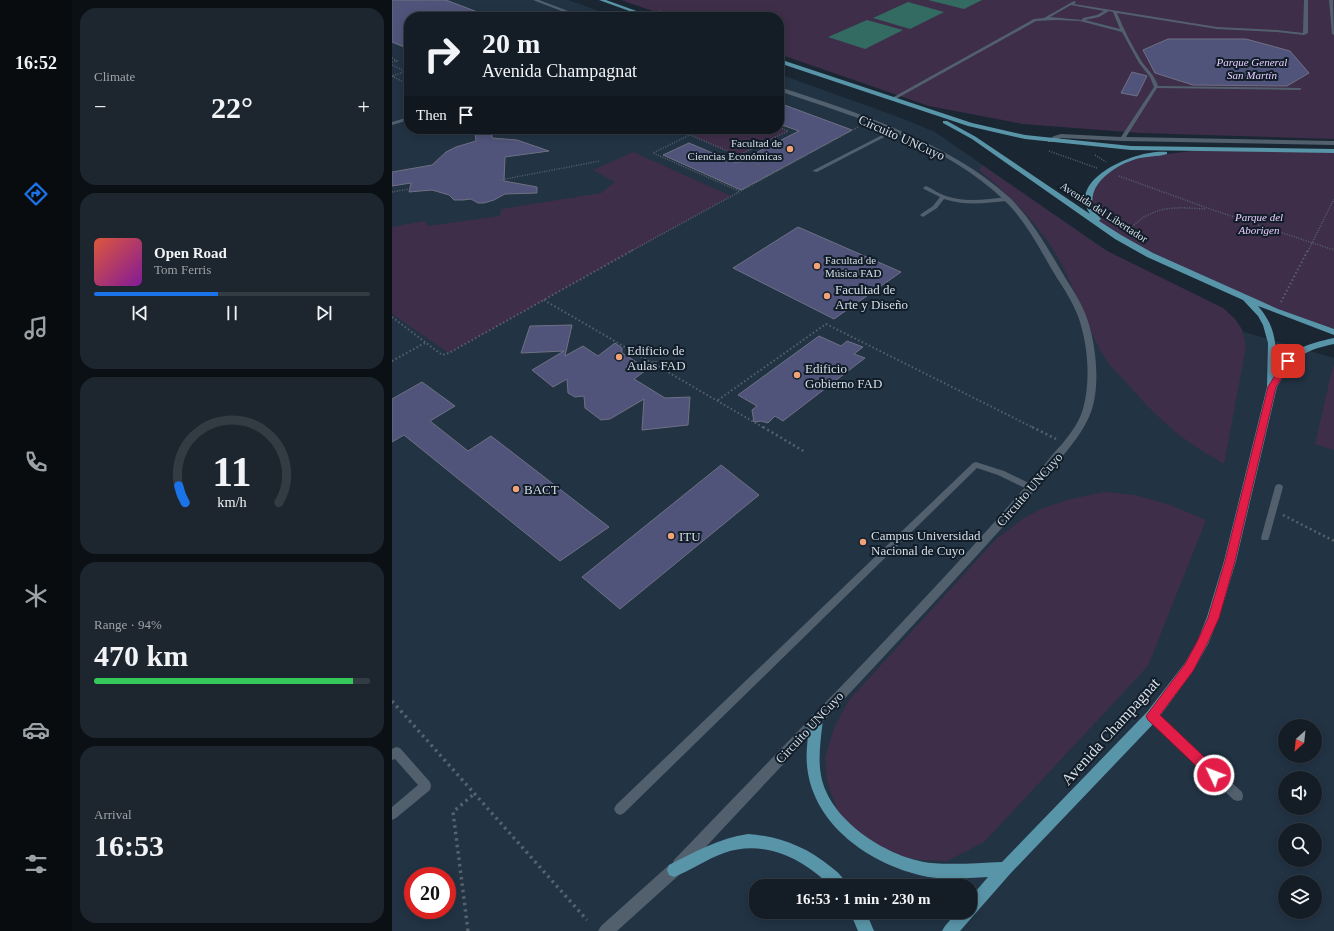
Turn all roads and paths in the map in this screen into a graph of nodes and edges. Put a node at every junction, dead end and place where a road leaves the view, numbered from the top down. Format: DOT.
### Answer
graph roads {
  1 [pos="535,0"];
  2 [pos="601,0"];
  3 [pos="1076,0"];
  4 [pos="1306,0"];
  5 [pos="1331,0"];
  6 [pos="1070,4"];
  7 [pos="1107,11"];
  8 [pos="568,12"];
  9 [pos="636,12"];
  10 [pos="1115,12"];
  11 [pos="1045,18"];
  12 [pos="1080,20"];
  13 [pos="1123,31"];
  14 [pos="1334,34"];
  15 [pos="392,58"];
  16 [pos="392,62"];
  17 [pos="784,63"];
  18 [pos="392,65"];
  19 [pos="404,71"];
  20 [pos="404,71"];
  21 [pos="392,76"];
  22 [pos="404,82"];
  23 [pos="1156,87"];
  24 [pos="1300,89"];
  25 [pos="784,91"];
  26 [pos="892,99"];
  27 [pos="916,108"];
  28 [pos="404,120"];
  29 [pos="392,124"];
  30 [pos="862,124"];
  31 [pos="894,131"];
  32 [pos="782,134"];
  33 [pos="690,135"];
  34 [pos="1122,139"];
  35 [pos="1050,141"];
  36 [pos="1202,141"];
  37 [pos="1334,143"];
  38 [pos="1086,144"];
  39 [pos="1044,149"];
  40 [pos="1203,150"];
  41 [pos="1334,151"];
  42 [pos="739,156"];
  43 [pos="600,161"];
  44 [pos="815,171"];
  45 [pos="1104,171"];
  46 [pos="774,172"];
  47 [pos="495,181"];
  48 [pos="926,188"];
  49 [pos="410,189"];
  50 [pos="739,191"];
  51 [pos="392,192"];
  52 [pos="942,197"];
  53 [pos="1007,199"];
  54 [pos="1334,199"];
  55 [pos="1210,209"];
  56 [pos="923,215"];
  57 [pos="1099,223"];
  58 [pos="1312,243"];
  59 [pos="1334,250"];
  60 [pos="1150,255"];
  61 [pos="1246,298"];
  62 [pos="544,300"];
  63 [pos="1276,311"];
  64 [pos="392,317"];
  65 [pos="1334,332"];
  66 [pos="1334,341"];
  67 [pos="425,344"];
  68 [pos="392,361"];
  69 [pos="1272,387"];
  70 [pos="718,400"];
  71 [pos="1067,445"];
  72 [pos="805,452"];
  73 [pos="1279,487"];
  74 [pos="1032,488"];
  75 [pos="1272,510"];
  76 [pos="1265,538"];
  77 [pos="1334,541"];
  78 [pos="392,701"];
  79 [pos="1152,716"];
  80 [pos="817,719"];
  81 [pos="392,755"];
  82 [pos="474,794"];
  83 [pos="1238,796"];
  84 [pos="620,809"];
  85 [pos="392,814"];
  86 [pos="1005,869"];
  87 [pos="674,870"];
  88 [pos="834,879"];
  89 [pos="977,901"];
  90 [pos="861,919"];
  91 [pos="961,919"];
  92 [pos="587,920"];
  93 [pos="468,931"];
  94 [pos="606,931"];
  95 [pos="866,931"];
  96 [pos="950,931"];
  1 -- 8 [label="street"];
  2 -- 9 [label="main road"];
  3 -- 6 [label="lane"];
  4 -- 10 [label="lane"];
  5 -- 14 [label="lane"];
  6 -- 7 [label="lane"];
  6 -- 11 [label="lane"];
  7 -- 10 [label="lane"];
  7 -- 12 [label="lane"];
  10 -- 13 [label="lane"];
  11 -- 12 [label="lane"];
  11 -- 26 [label="lane"];
  12 -- 13 [label="lane"];
  13 -- 23 [label="lane"];
  15 -- 16 [label="path"];
  17 -- 26 [label="main road, Avenida del Libertador"];
  18 -- 19 [label="path"];
  20 -- 21 [label="path"];
  21 -- 22 [label="path"];
  23 -- 24 [label="lane"];
  23 -- 34 [label="lane"];
  25 -- 31 [label="street, Circuito UNCuyo"];
  26 -- 27 [label="main road, Avenida del Libertador"];
  27 -- 35 [label="main road, Avenida del Libertador"];
  27 -- 57 [label="main road, Avenida del Libertador"];
  28 -- 29 [label="lane"];
  30 -- 46 [label="path"];
  31 -- 44 [label="lane"];
  31 -- 53 [label="street, Circuito UNCuyo"];
  32 -- 42 [label="path"];
  33 -- 42 [label="path"];
  33 -- 50 [label="path"];
  34 -- 35 [label="lane"];
  34 -- 36 [label="lane"];
  35 -- 38 [label="main road, Avenida del Libertador"];
  36 -- 37 [label="lane"];
  36 -- 40 [label="lane"];
  38 -- 40 [label="main road, Avenida del Libertador"];
  38 -- 45 [label="path"];
  39 -- 45 [label="path"];
  40 -- 41 [label="main road, Avenida del Libertador"];
  40 -- 45 [label="main road"];
  42 -- 46 [label="path"];
  43 -- 47 [label="path"];
  45 -- 55 [label="path"];
  45 -- 57 [label="main road"];
  46 -- 50 [label="path"];
  48 -- 52 [label="lane"];
  49 -- 51 [label="path"];
  50 -- 62 [label="path"];
  52 -- 53 [label="lane"];
  52 -- 56 [label="lane"];
  53 -- 71 [label="street, Circuito UNCuyo"];
  54 -- 58 [label="path"];
  55 -- 58 [label="path"];
  55 -- 60 [label="path"];
  57 -- 60 [label="main road, Avenida del Libertador"];
  58 -- 59 [label="path"];
  58 -- 63 [label="path"];
  60 -- 61 [label="main road, Avenida del Libertador"];
  61 -- 63 [label="main road, Avenida del Libertador"];
  61 -- 69 [label="main road, Avenida Champagnat"];
  62 -- 67 [label="path"];
  62 -- 70 [label="path"];
  63 -- 65 [label="main road, Avenida del Libertador"];
  64 -- 67 [label="path"];
  66 -- 69 [label="main road, Avenida Champagnat"];
  67 -- 68 [label="path"];
  69 -- 79 [label="main road, Avenida Champagnat"];
  70 -- 71 [label="path"];
  70 -- 72 [label="path"];
  71 -- 74 [label="street, Circuito UNCuyo"];
  73 -- 75 [label="lane"];
  74 -- 80 [label="street, Circuito UNCuyo"];
  74 -- 84 [label="lane"];
  75 -- 76 [label="lane"];
  75 -- 77 [label="path"];
  78 -- 82 [label="path"];
  79 -- 83 [label="lane"];
  79 -- 86 [label="main road, Avenida Champagnat"];
  80 -- 86 [label="main road"];
  80 -- 87 [label="street, Circuito UNCuyo"];
  81 -- 85 [label="lane"];
  82 -- 92 [label="path"];
  82 -- 93 [label="path"];
  86 -- 89 [label="main road, Avenida Champagnat"];
  87 -- 88 [label="main road"];
  87 -- 94 [label="street, Circuito UNCuyo"];
  90 -- 95 [label="main road"];
  91 -- 96 [label="main road"];
}
